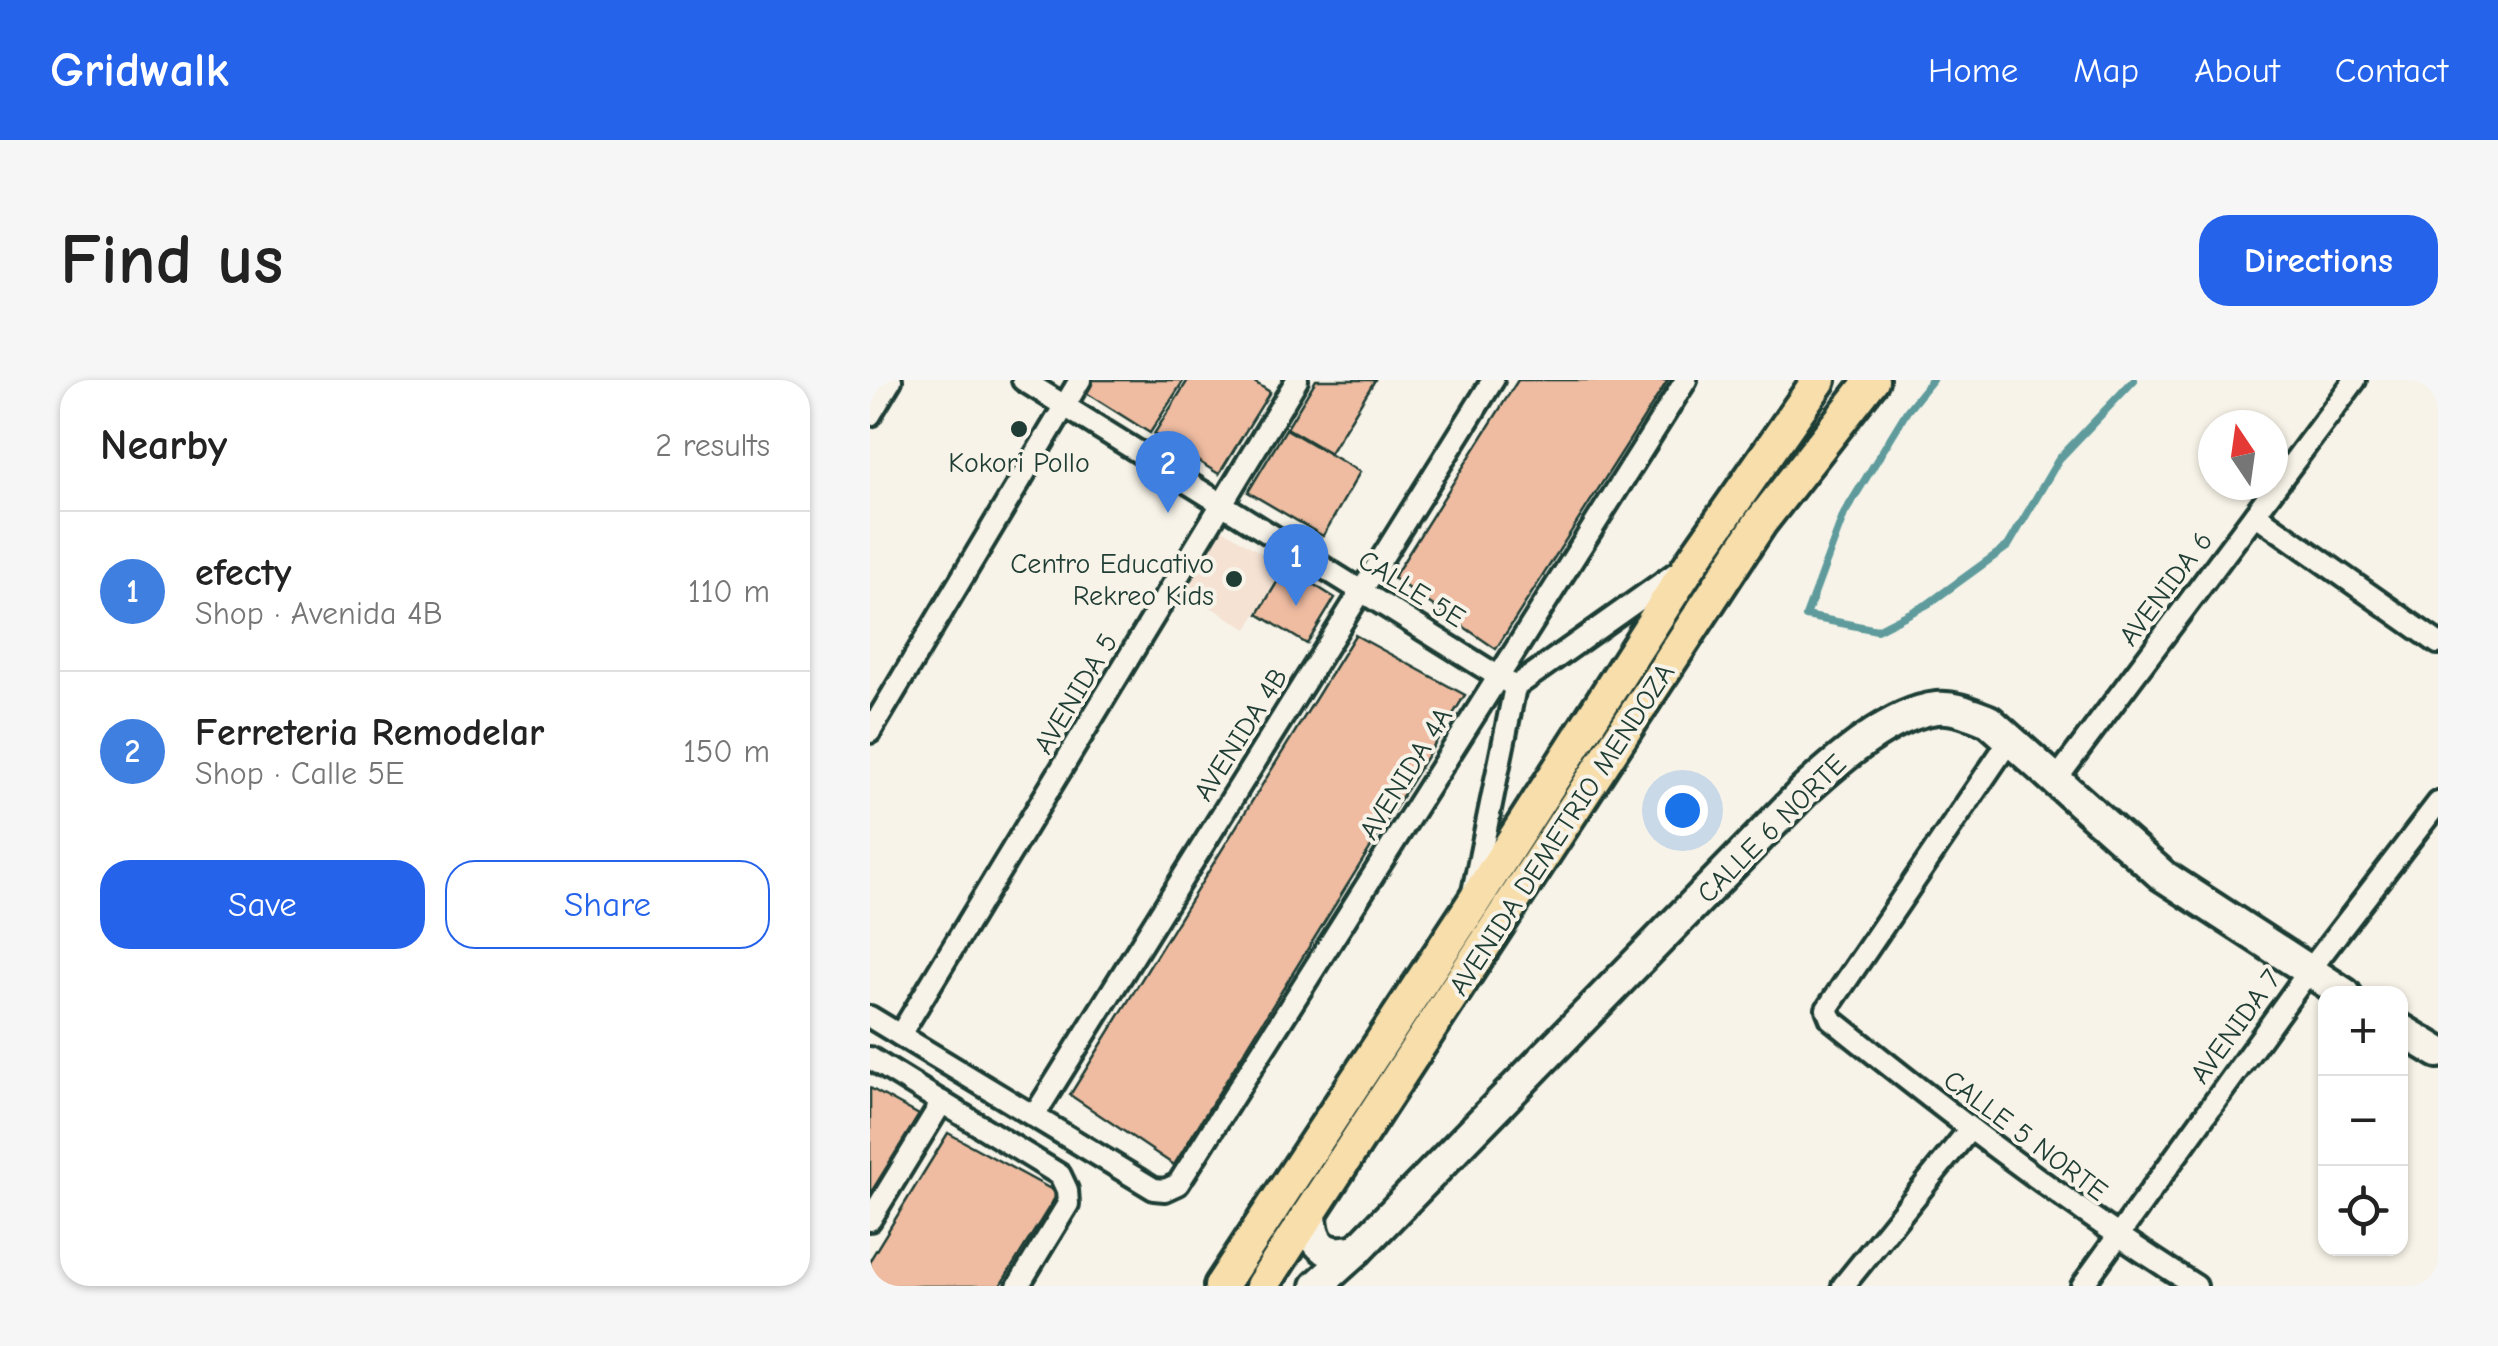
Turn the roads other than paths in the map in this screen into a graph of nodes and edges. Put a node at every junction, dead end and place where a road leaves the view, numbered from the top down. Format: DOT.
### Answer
graph roads {
  1 [pos="892,380"];
  2 [pos="1022,380"];
  3 [pos="1080,380"];
  4 [pos="1297,380"];
  5 [pos="1494,380"];
  6 [pos="1686,380"];
  7 [pos="1819,380"];
  8 [pos="1872,380"];
  9 [pos="2354,380"];
  10 [pos="1064,406"];
  11 [pos="870,415"];
  12 [pos="1222,503"];
  13 [pos="2255,514"];
  14 [pos="1692,562"];
  15 [pos="1362,590"];
  16 [pos="2438,643"];
  17 [pos="1507,681"];
  18 [pos="870,732"];
  19 [pos="2011,738"];
  20 [pos="2056,780"];
  21 [pos="2438,803"];
  22 [pos="1470,908"];
  23 [pos="2308,971"];
  24 [pos="2331,986"];
  25 [pos="870,1016"];
  26 [pos="900,1034"];
  27 [pos="2408,1034"];
  28 [pos="2438,1052"];
  29 [pos="870,1058"];
  30 [pos="942,1102"];
  31 [pos="1034,1116"];
  32 [pos="1969,1130"];
  33 [pos="1311,1215"];
  34 [pos="870,1220"];
  35 [pos="2116,1236"];
  36 [pos="1357,1250"];
  37 [pos="1018,1286"];
  38 [pos="1221,1286"];
  39 [pos="1262,1286"];
  40 [pos="1317,1286"];
  41 [pos="1843,1286"];
  42 [pos="2082,1286"];
  43 [pos="2196,1286"];
  1 -- 11 [label="street"];
  2 -- 10 [label="street, CALLE 5E"];
  3 -- 10 [label="street"];
  4 -- 12 [label="street, AVENIDA 5"];
  5 -- 15 [label="street, AVENIDA 4B"];
  6 -- 17 [label="street, AVENIDA 4A"];
  7 -- 14 [label="main road, AVENIDA DEMETRIO MENDOZA"];
  8 -- 33 [label="main road, AVENIDA DEMETRIO MENDOZA"];
  9 -- 13 [label="street, AVENIDA 6"];
  10 -- 12 [label="street, CALLE 5E"];
  10 -- 18 [label="street"];
  12 -- 15 [label="street, CALLE 5E"];
  12 -- 26 [label="street, AVENIDA 5"];
  13 -- 16 [label="street"];
  13 -- 20 [label="street, AVENIDA 6"];
  14 -- 17 [label="street"];
  14 -- 22 [label="main road, AVENIDA DEMETRIO MENDOZA"];
  15 -- 17 [label="street, CALLE 5E"];
  15 -- 31 [label="street, AVENIDA 4B"];
  17 -- 22 [label="street"];
  17 -- 31 [label="street, AVENIDA 4A"];
  19 -- 20 [label="street, CALLE 6 NORTE"];
  19 -- 32 [label="street, CALLE 5 NORTE"];
  19 -- 36 [label="street, CALLE 6 NORTE"];
  20 -- 23 [label="street, CALLE 6 NORTE"];
  21 -- 23 [label="street, AVENIDA 7"];
  22 -- 38 [label="main road, AVENIDA DEMETRIO MENDOZA"];
  23 -- 24 [label="street, CALLE 6 NORTE"];
  23 -- 35 [label="street, AVENIDA 7"];
  25 -- 26 [label="street"];
  26 -- 31 [label="street"];
  27 -- 28 [label="street"];
  29 -- 30 [label="street"];
  30 -- 34 [label="street"];
  30 -- 37 [label="street"];
  32 -- 35 [label="street, CALLE 5 NORTE"];
  32 -- 41 [label="street"];
  33 -- 36 [label="street"];
  33 -- 39 [label="main road, AVENIDA DEMETRIO MENDOZA"];
  35 -- 42 [label="street, AVENIDA 7"];
  35 -- 43 [label="street, CALLE 5 NORTE"];
  36 -- 40 [label="street, CALLE 6 NORTE"];
}
